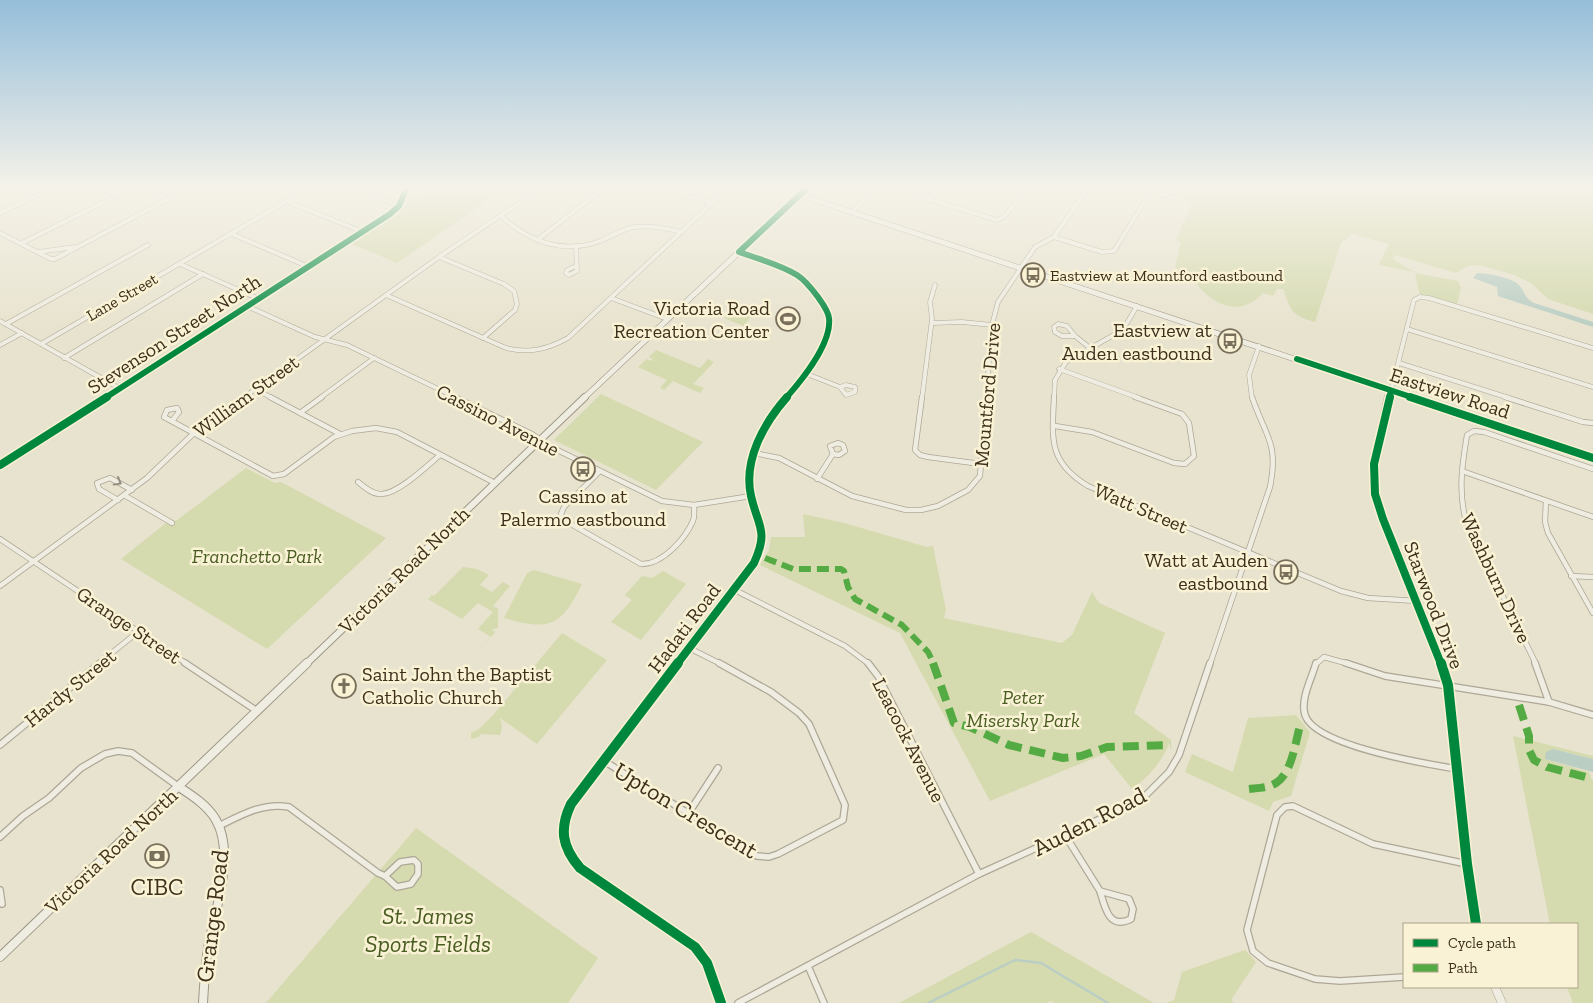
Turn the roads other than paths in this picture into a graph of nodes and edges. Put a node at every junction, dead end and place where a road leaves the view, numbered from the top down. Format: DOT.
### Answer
graph roads {
  1 [pos="6,236"];
  2 [pos="38,236"];
  3 [pos="99,236"];
  4 [pos="229,236"];
  5 [pos="236,236"];
  6 [pos="356,236"];
  7 [pos="471,236"];
  8 [pos="527,236"];
  9 [pos="542,236"];
  10 [pos="608,236"];
  11 [pos="677,236"];
  12 [pos="756,236"];
  13 [pos="923,236"];
  14 [pos="1123,236"];
  15 [pos="1054,237"];
  16 [pos="537,240"];
  17 [pos="22,244"];
  18 [pos="148,245"];
  19 [pos="80,246"];
  20 [pos="576,246"];
  21 [pos="37,252"];
  22 [pos="739,252"];
  23 [pos="439,257"];
  24 [pos="180,264"];
  25 [pos="576,266"];
  26 [pos="309,267"];
  27 [pos="1020,268"];
  28 [pos="203,274"];
  29 [pos="935,285"];
  30 [pos="386,295"];
  31 [pos="611,298"];
  32 [pos="259,299"];
  33 [pos="249,306"];
  34 [pos="1137,306"];
  35 [pos="667,319"];
  36 [pos="0,321"];
  37 [pos="932,323"];
  38 [pos="6,324"];
  39 [pos="992,325"];
  40 [pos="1407,329"];
  41 [pos="22,333"];
  42 [pos="1075,336"];
  43 [pos="483,338"];
  44 [pos="324,339"];
  45 [pos="41,344"];
  46 [pos="0,345"];
  47 [pos="1259,346"];
  48 [pos="1090,348"];
  49 [pos="1593,348"];
  50 [pos="64,358"];
  51 [pos="374,358"];
  52 [pos="1399,363"];
  53 [pos="1059,369"];
  54 [pos="807,374"];
  55 [pos="840,387"];
  56 [pos="1593,387"];
  57 [pos="120,388"];
  58 [pos="255,389"];
  59 [pos="1390,391"];
  60 [pos="300,413"];
  61 [pos="172,421"];
  62 [pos="1593,423"];
  63 [pos="1055,426"];
  64 [pos="194,433"];
  65 [pos="340,434"];
  66 [pos="540,440"];
  67 [pos="754,453"];
  68 [pos="833,454"];
  69 [pos="440,455"];
  70 [pos="1593,458"];
  71 [pos="981,464"];
  72 [pos="0,466"];
  73 [pos="1593,468"];
  74 [pos="600,471"];
  75 [pos="1462,471"];
  76 [pos="817,479"];
  77 [pos="358,482"];
  78 [pos="495,483"];
  79 [pos="132,490"];
  80 [pos="124,495"];
  81 [pos="751,496"];
  82 [pos="118,500"];
  83 [pos="1546,500"];
  84 [pos="694,505"];
  85 [pos="1593,517"];
  86 [pos="172,523"];
  87 [pos="0,539"];
  88 [pos="1249,553"];
  89 [pos="34,562"];
  90 [pos="1571,576"];
  91 [pos="1593,577"];
  92 [pos="0,586"];
  93 [pos="733,589"];
  94 [pos="1417,601"];
  95 [pos="1593,613"];
  96 [pos="139,631"];
  97 [pos="689,648"];
  98 [pos="1448,685"];
  99 [pos="1549,702"];
  100 [pos="257,711"];
  101 [pos="1593,715"];
  102 [pos="0,744"];
  103 [pos="604,761"];
  104 [pos="718,768"];
  105 [pos="1458,770"];
  106 [pos="179,787"];
  107 [pos="688,814"];
  108 [pos="219,826"];
  109 [pos="1064,835"];
  110 [pos="0,837"];
  111 [pos="1467,864"];
  112 [pos="979,874"];
  113 [pos="385,876"];
  114 [pos="0,890"];
  115 [pos="1100,891"];
  116 [pos="2,904"];
  117 [pos="1476,923"];
  118 [pos="1,956"];
  119 [pos="808,966"];
  120 [pos="1403,977"];
  121 [pos="1495,988"];
  122 [pos="203,1003"];
  123 [pos="720,1003"];
  124 [pos="738,1003"];
  125 [pos="824,1003"];
  126 [pos="1502,1003"];
  1 -- 17 [label="street"];
  2 -- 17 [label="street"];
  3 -- 19 [label="street"];
  4 -- 24 [label="street, Lane Street"];
  5 -- 26 [label="street"];
  6 -- 26 [label="main road, Stevenson Street North"];
  7 -- 23 [label="street, William Street"];
  8 -- 16 [label="street"];
  9 -- 16 [label="street"];
  10 -- 20 [label="street"];
  11 -- 31 [label="street"];
  12 -- 22 [label="main road, Victoria Road North"];
  13 -- 27 [label="main road, Eastview Road"];
  14 -- 15 [label="street"];
  15 -- 27 [label="street, Mountford Drive"];
  16 -- 20 [label="street"];
  17 -- 21 [label="street"];
  18 -- 38 [label="street"];
  19 -- 21 [label="street"];
  19 -- 21 [label="street"];
  20 -- 25 [label="street"];
  22 -- 35 [label="main road, Victoria Road North"];
  22 -- 54 [label="street, Hadati Road"];
  23 -- 30 [label="street, William Street"];
  23 -- 43 [label="street"];
  24 -- 28 [label="street"];
  24 -- 45 [label="street, Lane Street"];
  26 -- 32 [label="main road, Stevenson Street North"];
  27 -- 34 [label="main road, Eastview Road"];
  27 -- 39 [label="street, Mountford Drive"];
  28 -- 32 [label="street"];
  28 -- 50 [label="street"];
  29 -- 37 [label="street"];
  30 -- 43 [label="street"];
  30 -- 44 [label="street, William Street"];
  31 -- 35 [label="street"];
  31 -- 43 [label="street"];
  32 -- 33 [label="main road, Stevenson Street North"];
  33 -- 44 [label="street, Cassino Avenue"];
  33 -- 57 [label="main road, Stevenson Street North"];
  34 -- 47 [label="main road, Eastview Road"];
  34 -- 48 [label="street"];
  35 -- 66 [label="main road, Victoria Road North"];
  36 -- 38 [label="street"];
  37 -- 39 [label="street"];
  37 -- 71 [label="street"];
  38 -- 41 [label="street"];
  39 -- 71 [label="street, Mountford Drive"];
  40 -- 49 [label="street, Starwood Drive"];
  40 -- 52 [label="street, Starwood Drive"];
  40 -- 56 [label="street"];
  41 -- 45 [label="street"];
  41 -- 46 [label="street"];
  42 -- 42 [label="street"];
  42 -- 48 [label="street"];
  44 -- 51 [label="street, Cassino Avenue"];
  44 -- 58 [label="street, William Street"];
  45 -- 50 [label="street"];
  47 -- 59 [label="main road, Eastview Road"];
  47 -- 88 [label="street, Auden Road"];
  48 -- 53 [label="street"];
  50 -- 57 [label="street"];
  51 -- 60 [label="street"];
  51 -- 66 [label="street, Cassino Avenue"];
  52 -- 59 [label="street, Starwood Drive"];
  52 -- 62 [label="street"];
  53 -- 63 [label="street, Watt Street"];
  53 -- 63 [label="street"];
  54 -- 55 [label="street"];
  54 -- 67 [label="street, Hadati Road"];
  57 -- 72 [label="main road, Stevenson Street North"];
  58 -- 60 [label="street"];
  58 -- 64 [label="street, William Street"];
  59 -- 70 [label="street, Eastview Road"];
  59 -- 94 [label="street, Starwood Drive"];
  60 -- 65 [label="street"];
  61 -- 64 [label="street"];
  63 -- 88 [label="street, Watt Street"];
  64 -- 65 [label="street"];
  64 -- 79 [label="street, William Street"];
  65 -- 69 [label="street"];
  66 -- 74 [label="street, Cassino Avenue"];
  66 -- 78 [label="main road, Victoria Road North"];
  67 -- 76 [label="street, Mountford Drive"];
  67 -- 81 [label="street, Hadati Road"];
  68 -- 76 [label="street"];
  69 -- 77 [label="street"];
  69 -- 78 [label="street"];
  71 -- 76 [label="street, Mountford Drive"];
  73 -- 75 [label="street, Washburn Drive"];
  74 -- 84 [label="street, Cassino Avenue"];
  74 -- 84 [label="street"];
  75 -- 83 [label="street"];
  75 -- 99 [label="street, Washburn Drive"];
  78 -- 100 [label="main road, Victoria Road North"];
  79 -- 80 [label="street, William Street"];
  82 -- 79 [label="street, one-way"];
  80 -- 82 [label="street, William Street"];
  80 -- 86 [label="street"];
  81 -- 84 [label="street, Cassino Avenue"];
  81 -- 93 [label="street, Hadati Road"];
  82 -- 89 [label="street, William Street"];
  83 -- 85 [label="street"];
  83 -- 90 [label="street"];
  87 -- 89 [label="street, Grange Street"];
  88 -- 94 [label="street, Watt Street"];
  88 -- 109 [label="street, Auden Road"];
  89 -- 92 [label="street, William Street"];
  89 -- 96 [label="street, Grange Street"];
  90 -- 91 [label="street"];
  90 -- 95 [label="street"];
  93 -- 97 [label="street, Hadati Road"];
  93 -- 112 [label="street, Leacock Avenue"];
  94 -- 98 [label="street, Starwood Drive"];
  96 -- 100 [label="street, Grange Street"];
  96 -- 102 [label="street, Hardy Street"];
  97 -- 103 [label="street, Hadati Road"];
  97 -- 107 [label="street, Upton Crescent"];
  98 -- 99 [label="street"];
  98 -- 105 [label="street, Starwood Drive"];
  98 -- 105 [label="street"];
  99 -- 101 [label="street"];
  100 -- 106 [label="main road, Victoria Road North"];
  103 -- 107 [label="street, Upton Crescent"];
  103 -- 123 [label="street, Hadati Road"];
  104 -- 107 [label="street"];
  105 -- 111 [label="street, Starwood Drive"];
  106 -- 108 [label="main road, Grange Road"];
  106 -- 110 [label="street"];
  106 -- 118 [label="main road, Victoria Road North"];
  108 -- 113 [label="street"];
  108 -- 122 [label="main road, Grange Road"];
  109 -- 112 [label="street, Auden Road"];
  109 -- 115 [label="street"];
  111 -- 117 [label="street, Starwood Drive"];
  111 -- 120 [label="street"];
  112 -- 119 [label="street, Auden Road"];
  113 -- 113 [label="street"];
  114 -- 116 [label="street"];
  115 -- 115 [label="street"];
  119 -- 124 [label="street, Auden Road"];
  119 -- 125 [label="street"];
  121 -- 126 [label="street"];
}
